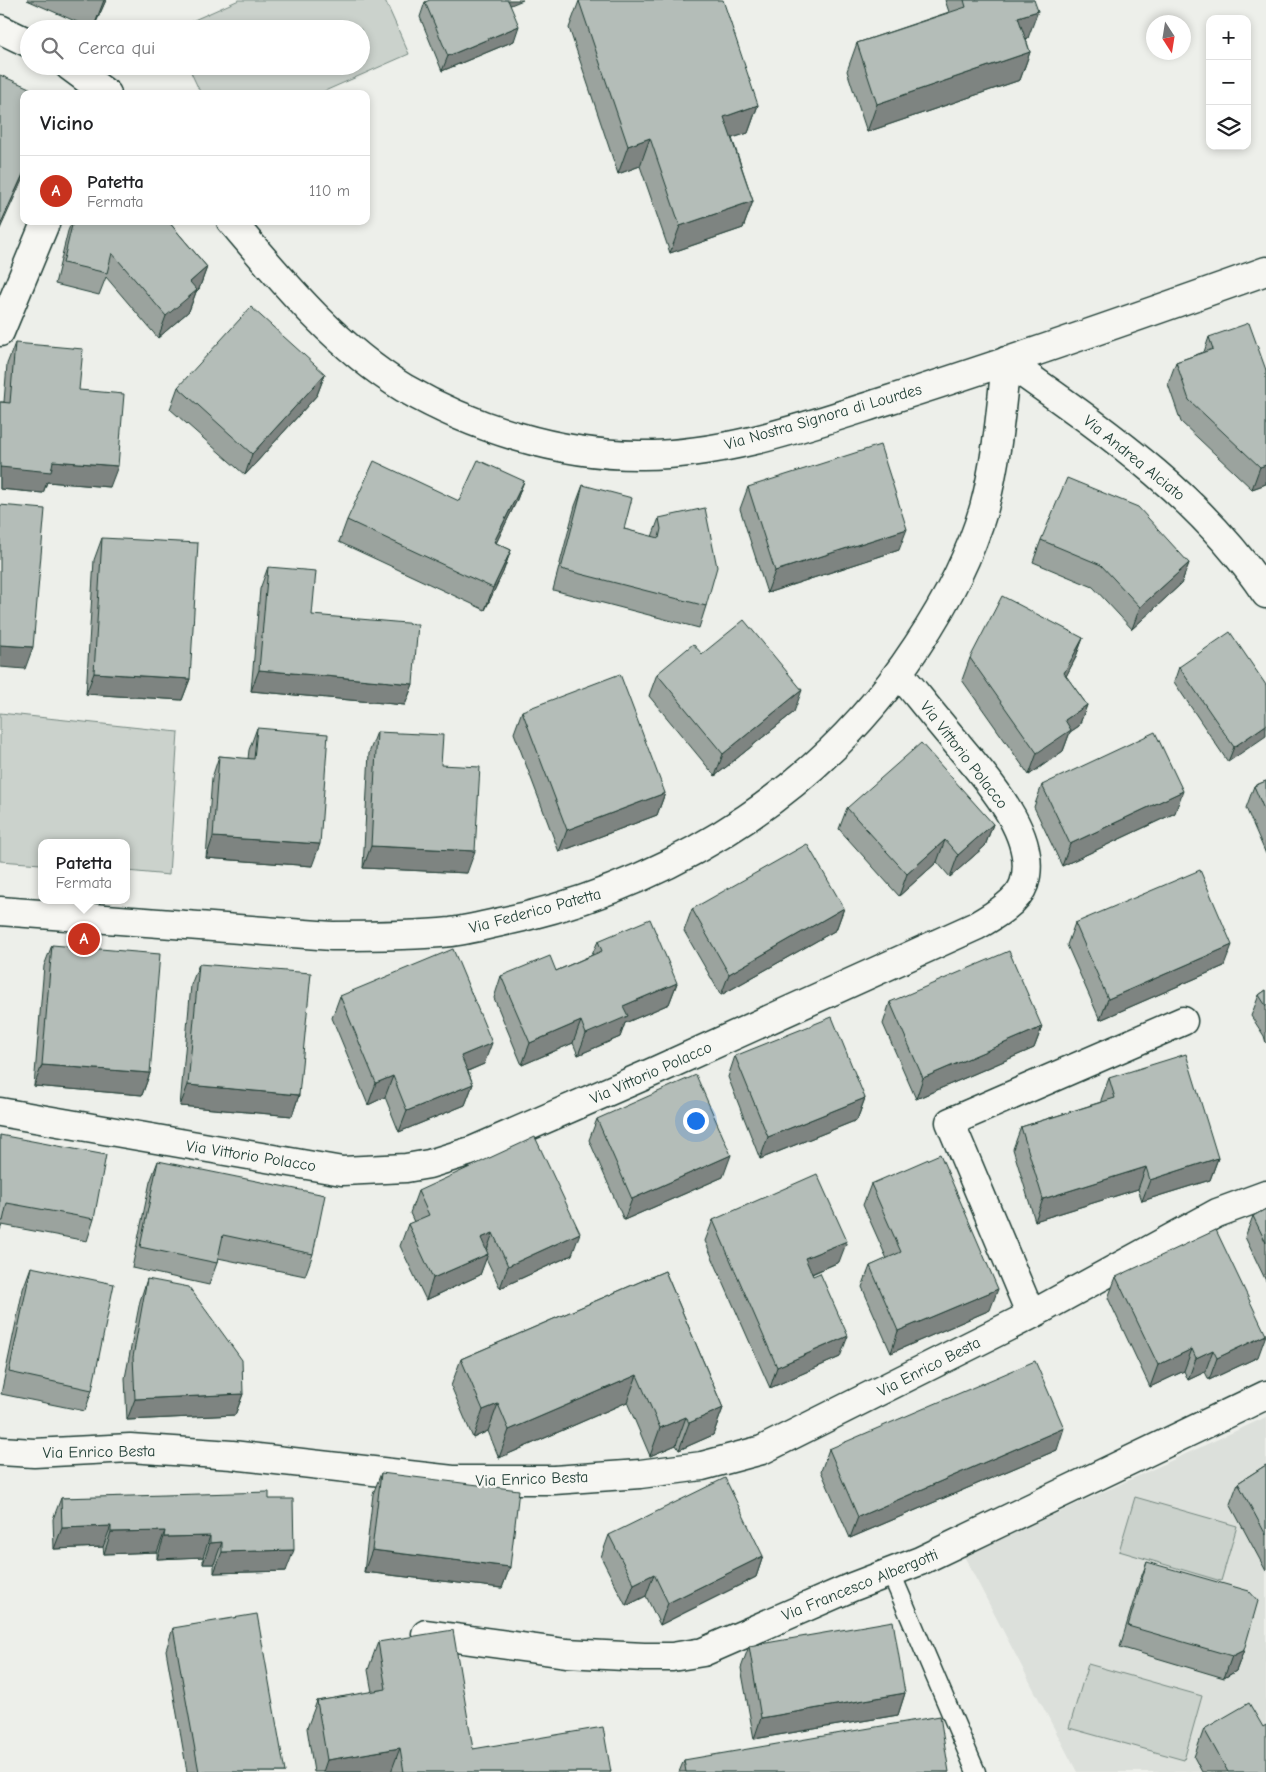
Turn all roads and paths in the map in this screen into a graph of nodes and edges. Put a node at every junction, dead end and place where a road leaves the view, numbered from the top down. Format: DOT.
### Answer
graph roads {
  1 [pos="0,29"];
  2 [pos="20,39"];
  3 [pos="81,75"];
  4 [pos="100,90"];
  5 [pos="44,225"];
  6 [pos="235,225"];
  7 [pos="1266,271"];
  8 [pos="0,332"];
  9 [pos="1006,361"];
  10 [pos="1266,594"];
  11 [pos="900,673"];
  12 [pos="0,911"];
  13 [pos="1183,1021"];
  14 [pos="0,1112"];
  15 [pos="1266,1195"];
  16 [pos="1031,1315"];
  17 [pos="1266,1395"];
  18 [pos="0,1451"];
  19 [pos="892,1573"];
  20 [pos="426,1634"];
  21 [pos="976,1772"];
  1 -- 2 [label="street"];
  3 -- 4 [label="street"];
  5 -- 8 [label="street"];
  6 -- 9 [label="street, Via Nostra Signora di Lourdes"];
  7 -- 9 [label="street, Via Nostra Signora di Lourdes"];
  9 -- 10 [label="street, Via Andrea Alciato"];
  9 -- 11 [label="street, Via Federico Patetta"];
  11 -- 12 [label="street, Via Federico Patetta"];
  11 -- 14 [label="street, Via Vittorio Polacco"];
  13 -- 16 [label="street"];
  15 -- 16 [label="street, Via Enrico Besta"];
  16 -- 18 [label="street, Via Enrico Besta"];
  17 -- 19 [label="street, Via Francesco Albergotti"];
  19 -- 20 [label="street, Via Francesco Albergotti"];
  19 -- 21 [label="lane"];
}
